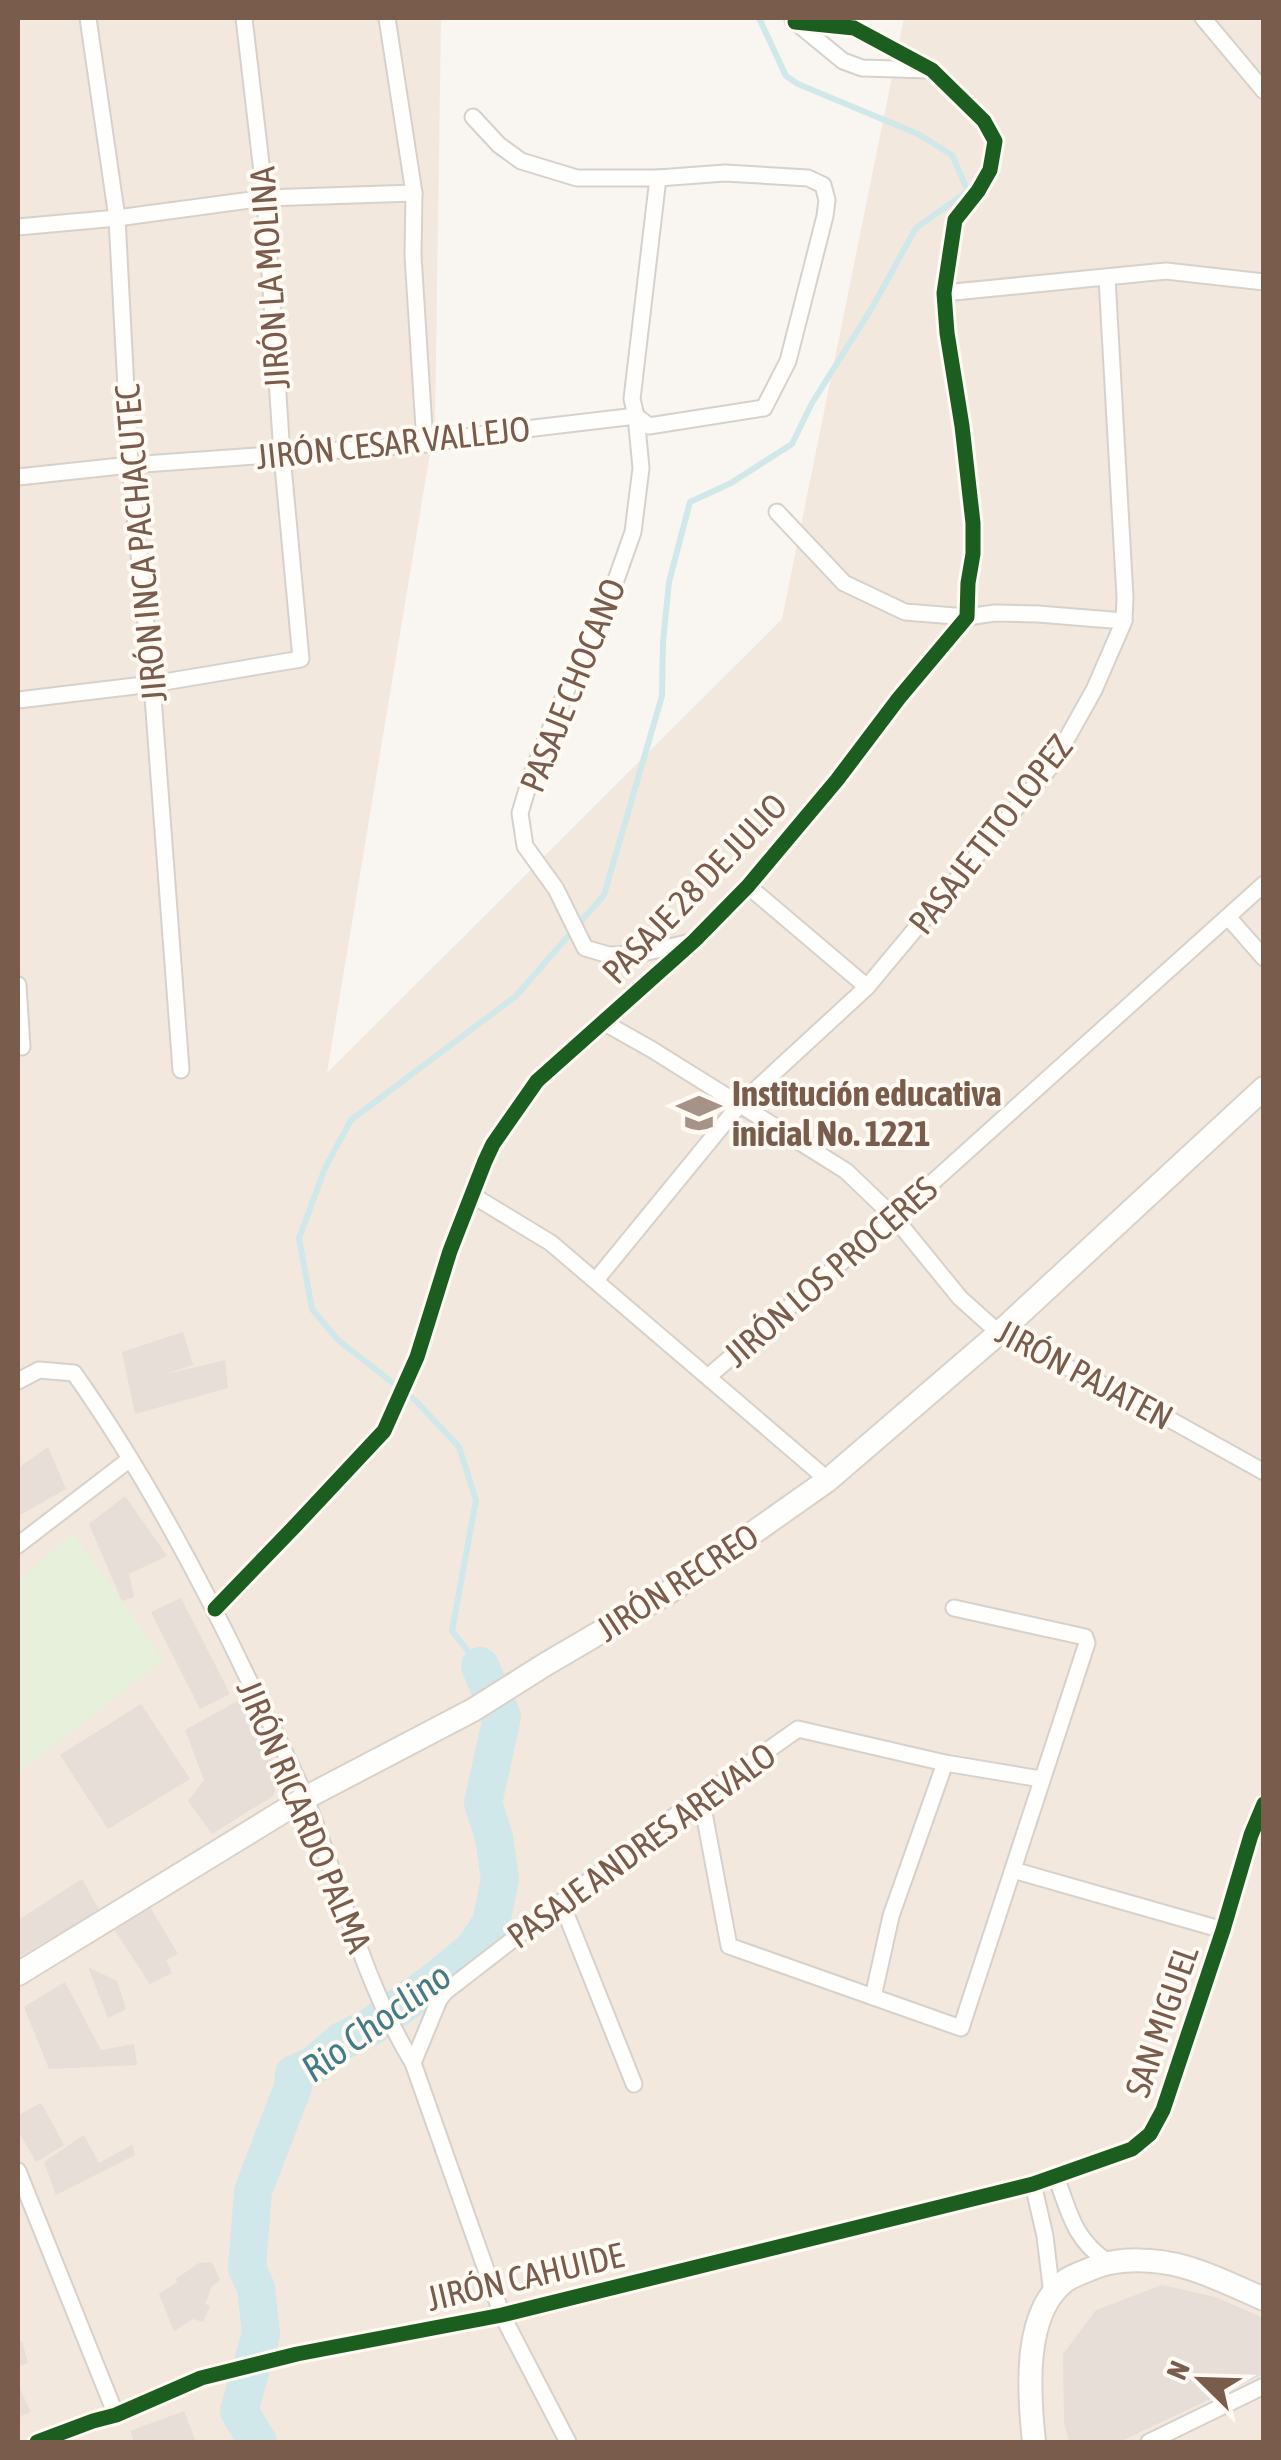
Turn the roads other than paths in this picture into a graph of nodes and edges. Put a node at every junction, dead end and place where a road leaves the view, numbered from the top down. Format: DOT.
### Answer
graph roads {
  1 [pos="88,18"];
  2 [pos="244,18"];
  3 [pos="386,18"];
  4 [pos="1203,18"];
  5 [pos="792,20"];
  6 [pos="855,23"];
  7 [pos="932,70"];
  8 [pos="1264,91"];
  9 [pos="472,117"];
  10 [pos="658,178"];
  11 [pos="414,194"];
  12 [pos="264,198"];
  13 [pos="117,218"];
  14 [pos="18,227"];
  15 [pos="1108,278"];
  16 [pos="1264,282"];
  17 [pos="944,293"];
  18 [pos="636,416"];
  19 [pos="425,444"];
  20 [pos="282,455"];
  21 [pos="130,465"];
  22 [pos="18,477"];
  23 [pos="777,512"];
  24 [pos="967,617"];
  25 [pos="1124,621"];
  26 [pos="152,684"];
  27 [pos="18,700"];
  28 [pos="1264,884"];
  29 [pos="748,886"];
  30 [pos="1228,918"];
  31 [pos="694,941"];
  32 [pos="1264,958"];
  33 [pos="18,984"];
  34 [pos="867,988"];
  35 [pos="603,1022"];
  36 [pos="22,1047"];
  37 [pos="181,1070"];
  38 [pos="1264,1088"];
  39 [pos="740,1104"];
  40 [pos="472,1195"];
  41 [pos="894,1217"];
  42 [pos="596,1280"];
  43 [pos="999,1333"];
  44 [pos="709,1376"];
  45 [pos="18,1381"];
  46 [pos="130,1460"];
  47 [pos="1264,1472"];
  48 [pos="828,1480"];
  49 [pos="18,1546"];
  50 [pos="215,1608"];
  51 [pos="954,1608"];
  52 [pos="945,1764"];
  53 [pos="1041,1779"];
  54 [pos="701,1797"];
  55 [pos="305,1798"];
  56 [pos="1263,1805"];
  57 [pos="1014,1870"];
  58 [pos="562,1904"];
  59 [pos="1224,1930"];
  60 [pos="18,1974"];
  61 [pos="873,1997"];
  62 [pos="413,2063"];
  63 [pos="634,2084"];
  64 [pos="18,2171"];
  65 [pos="1056,2176"];
  66 [pos="1033,2184"];
  67 [pos="1108,2262"];
  68 [pos="1052,2295"];
  69 [pos="1264,2299"];
  70 [pos="502,2316"];
  71 [pos="1264,2386"];
  72 [pos="116,2415"];
  73 [pos="37,2442"];
  74 [pos="568,2442"];
  75 [pos="1034,2442"];
  76 [pos="1149,2442"];
  1 -- 13 [label="street, JIRÓN INCA PACHACUTEC"];
  2 -- 12 [label="street, JIRÓN LA MOLINA"];
  3 -- 11 [label="street"];
  4 -- 8 [label="street"];
  5 -- 6 [label="street"];
  5 -- 7 [label="street"];
  6 -- 7 [label="street"];
  7 -- 17 [label="street"];
  9 -- 10 [label="street"];
  10 -- 18 [label="street, PASAJE CHOCANO"];
  10 -- 18 [label="street, JIRÓN CESAR VALLEJO"];
  11 -- 12 [label="street"];
  11 -- 19 [label="street"];
  12 -- 13 [label="street"];
  12 -- 20 [label="street, JIRÓN LA MOLINA"];
  13 -- 14 [label="street"];
  13 -- 21 [label="street, JIRÓN INCA PACHACUTEC"];
  15 -- 16 [label="street"];
  15 -- 17 [label="street"];
  15 -- 25 [label="street, PASAJE TITO LOPEZ"];
  17 -- 24 [label="street"];
  18 -- 19 [label="street, JIRÓN CESAR VALLEJO"];
  18 -- 31 [label="street, PASAJE CHOCANO"];
  19 -- 20 [label="street, JIRÓN CESAR VALLEJO"];
  20 -- 21 [label="street, JIRÓN CESAR VALLEJO"];
  20 -- 26 [label="street, JIRÓN LA MOLINA"];
  21 -- 22 [label="street, JIRÓN CESAR VALLEJO"];
  21 -- 26 [label="street, JIRÓN INCA PACHACUTEC"];
  23 -- 24 [label="street"];
  24 -- 25 [label="street"];
  24 -- 29 [label="street, PASAJE 28 DE JULIO"];
  25 -- 34 [label="street, PASAJE TITO LOPEZ"];
  26 -- 27 [label="street"];
  26 -- 37 [label="street, JIRÓN INCA PACHACUTEC"];
  28 -- 30 [label="street, JIRÓN LOS PROCERES"];
  29 -- 31 [label="street, PASAJE 28 DE JULIO"];
  29 -- 34 [label="street"];
  30 -- 32 [label="street"];
  30 -- 41 [label="street, JIRÓN LOS PROCERES"];
  31 -- 35 [label="street, PASAJE 28 DE JULIO"];
  33 -- 36 [label="street"];
  34 -- 39 [label="street, PASAJE TITO LOPEZ"];
  35 -- 39 [label="street, JIRÓN PAJATEN"];
  35 -- 40 [label="street, PASAJE 28 DE JULIO"];
  38 -- 43 [label="main road, JIRÓN RECREO"];
  39 -- 41 [label="street, JIRÓN PAJATEN"];
  39 -- 42 [label="street, PASAJE TITO LOPEZ"];
  40 -- 42 [label="street"];
  40 -- 50 [label="street, PASAJE 28 DE JULIO"];
  41 -- 43 [label="street, JIRÓN PAJATEN"];
  41 -- 44 [label="street, JIRÓN LOS PROCERES"];
  42 -- 44 [label="street"];
  43 -- 47 [label="street, JIRÓN PAJATEN"];
  43 -- 48 [label="main road, JIRÓN RECREO"];
  44 -- 48 [label="street"];
  45 -- 46 [label="street, JIRÓN RICARDO PALMA"];
  46 -- 49 [label="street"];
  46 -- 50 [label="street, JIRÓN RICARDO PALMA"];
  48 -- 55 [label="main road, JIRÓN RECREO"];
  50 -- 55 [label="street, JIRÓN RICARDO PALMA"];
  51 -- 53 [label="street"];
  52 -- 53 [label="street, PASAJE ANDRES AREVALO"];
  52 -- 54 [label="street, PASAJE ANDRES AREVALO"];
  52 -- 61 [label="street"];
  53 -- 57 [label="street"];
  54 -- 58 [label="street, PASAJE ANDRES AREVALO"];
  54 -- 61 [label="street"];
  55 -- 60 [label="main road, JIRÓN RECREO"];
  55 -- 62 [label="street, JIRÓN RICARDO PALMA"];
  56 -- 59 [label="street, SAN MIGUEL"];
  57 -- 59 [label="street"];
  57 -- 61 [label="street"];
  58 -- 62 [label="street, PASAJE ANDRES AREVALO"];
  58 -- 63 [label="street"];
  59 -- 65 [label="street, SAN MIGUEL"];
  62 -- 70 [label="street, JIRÓN RICARDO PALMA"];
  64 -- 72 [label="street"];
  65 -- 66 [label="street, SAN MIGUEL"];
  65 -- 67 [label="street"];
  66 -- 68 [label="street"];
  66 -- 70 [label="street, JIRÓN CAHUIDE"];
  67 -- 68 [label="main road"];
  67 -- 69 [label="main road"];
  68 -- 75 [label="main road"];
  70 -- 72 [label="street, JIRÓN CAHUIDE"];
  70 -- 74 [label="street, JIRÓN RICARDO PALMA"];
  71 -- 76 [label="street"];
  72 -- 73 [label="street, JIRÓN CAHUIDE"];
}
